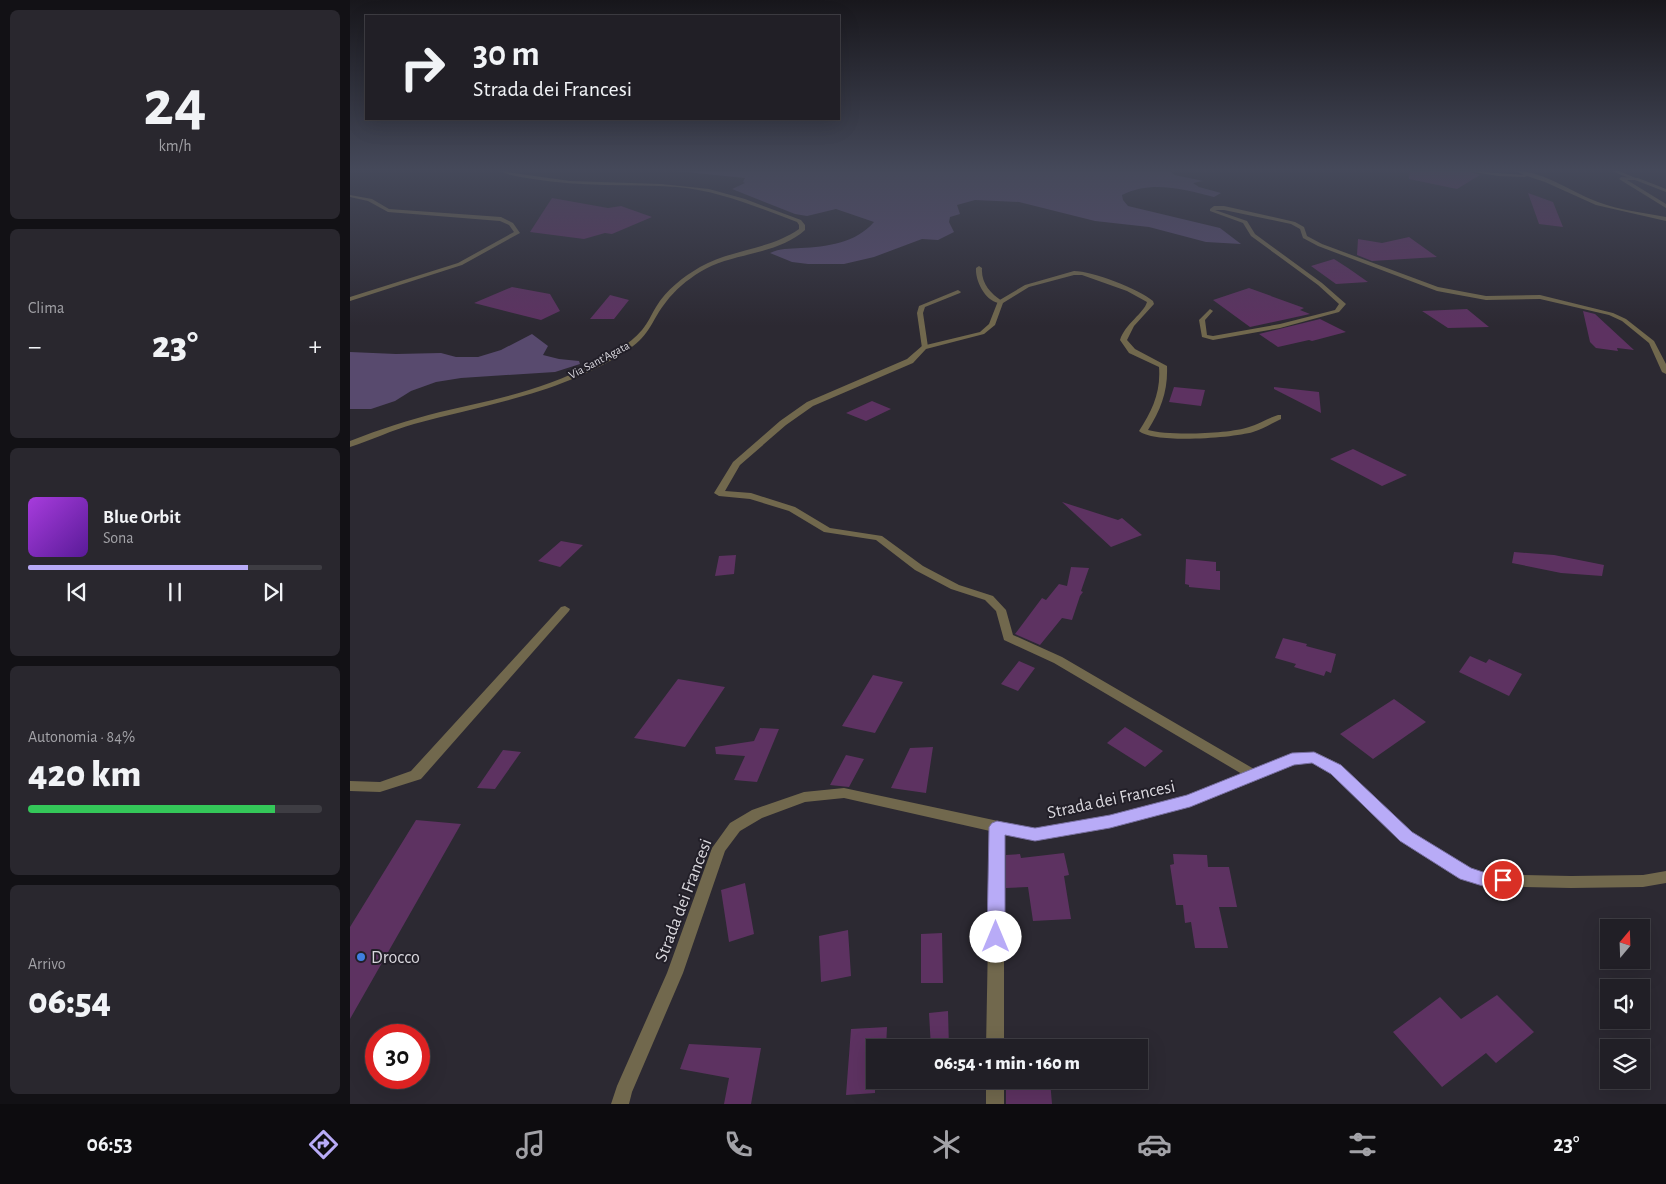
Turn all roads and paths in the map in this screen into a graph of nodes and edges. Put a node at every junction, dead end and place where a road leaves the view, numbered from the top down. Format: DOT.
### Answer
graph roads {
  1 [pos="511,223"];
  2 [pos="800,223"];
  3 [pos="1245,223"];
  4 [pos="1291,223"];
  5 [pos="978,268"];
  6 [pos="958,292"];
  7 [pos="350,299"];
  8 [pos="1000,302"];
  9 [pos="1210,311"];
  10 [pos="924,347"];
  11 [pos="1666,372"];
  12 [pos="1278,417"];
  13 [pos="350,444"];
  14 [pos="565,609"];
  15 [pos="1254,775"];
  16 [pos="350,786"];
  17 [pos="997,827"];
  18 [pos="1666,877"];
  19 [pos="995,1039"];
  20 [pos="995,1089"];
  21 [pos="620,1104"];
  22 [pos="995,1104"];
  1 -- 7 [label="street"];
  2 -- 13 [label="street, Via Sant'Agata"];
  3 -- 9 [label="street"];
  4 -- 11 [label="street"];
  5 -- 8 [label="street"];
  6 -- 10 [label="street"];
  8 -- 10 [label="street"];
  8 -- 12 [label="street"];
  10 -- 15 [label="street"];
  14 -- 16 [label="street"];
  15 -- 17 [label="street, Strada dei Francesi"];
  15 -- 18 [label="street, Strada dei Francesi"];
  17 -- 19 [label="street"];
  17 -- 21 [label="street, Strada dei Francesi"];
  20 -- 22 [label="street"];
}
